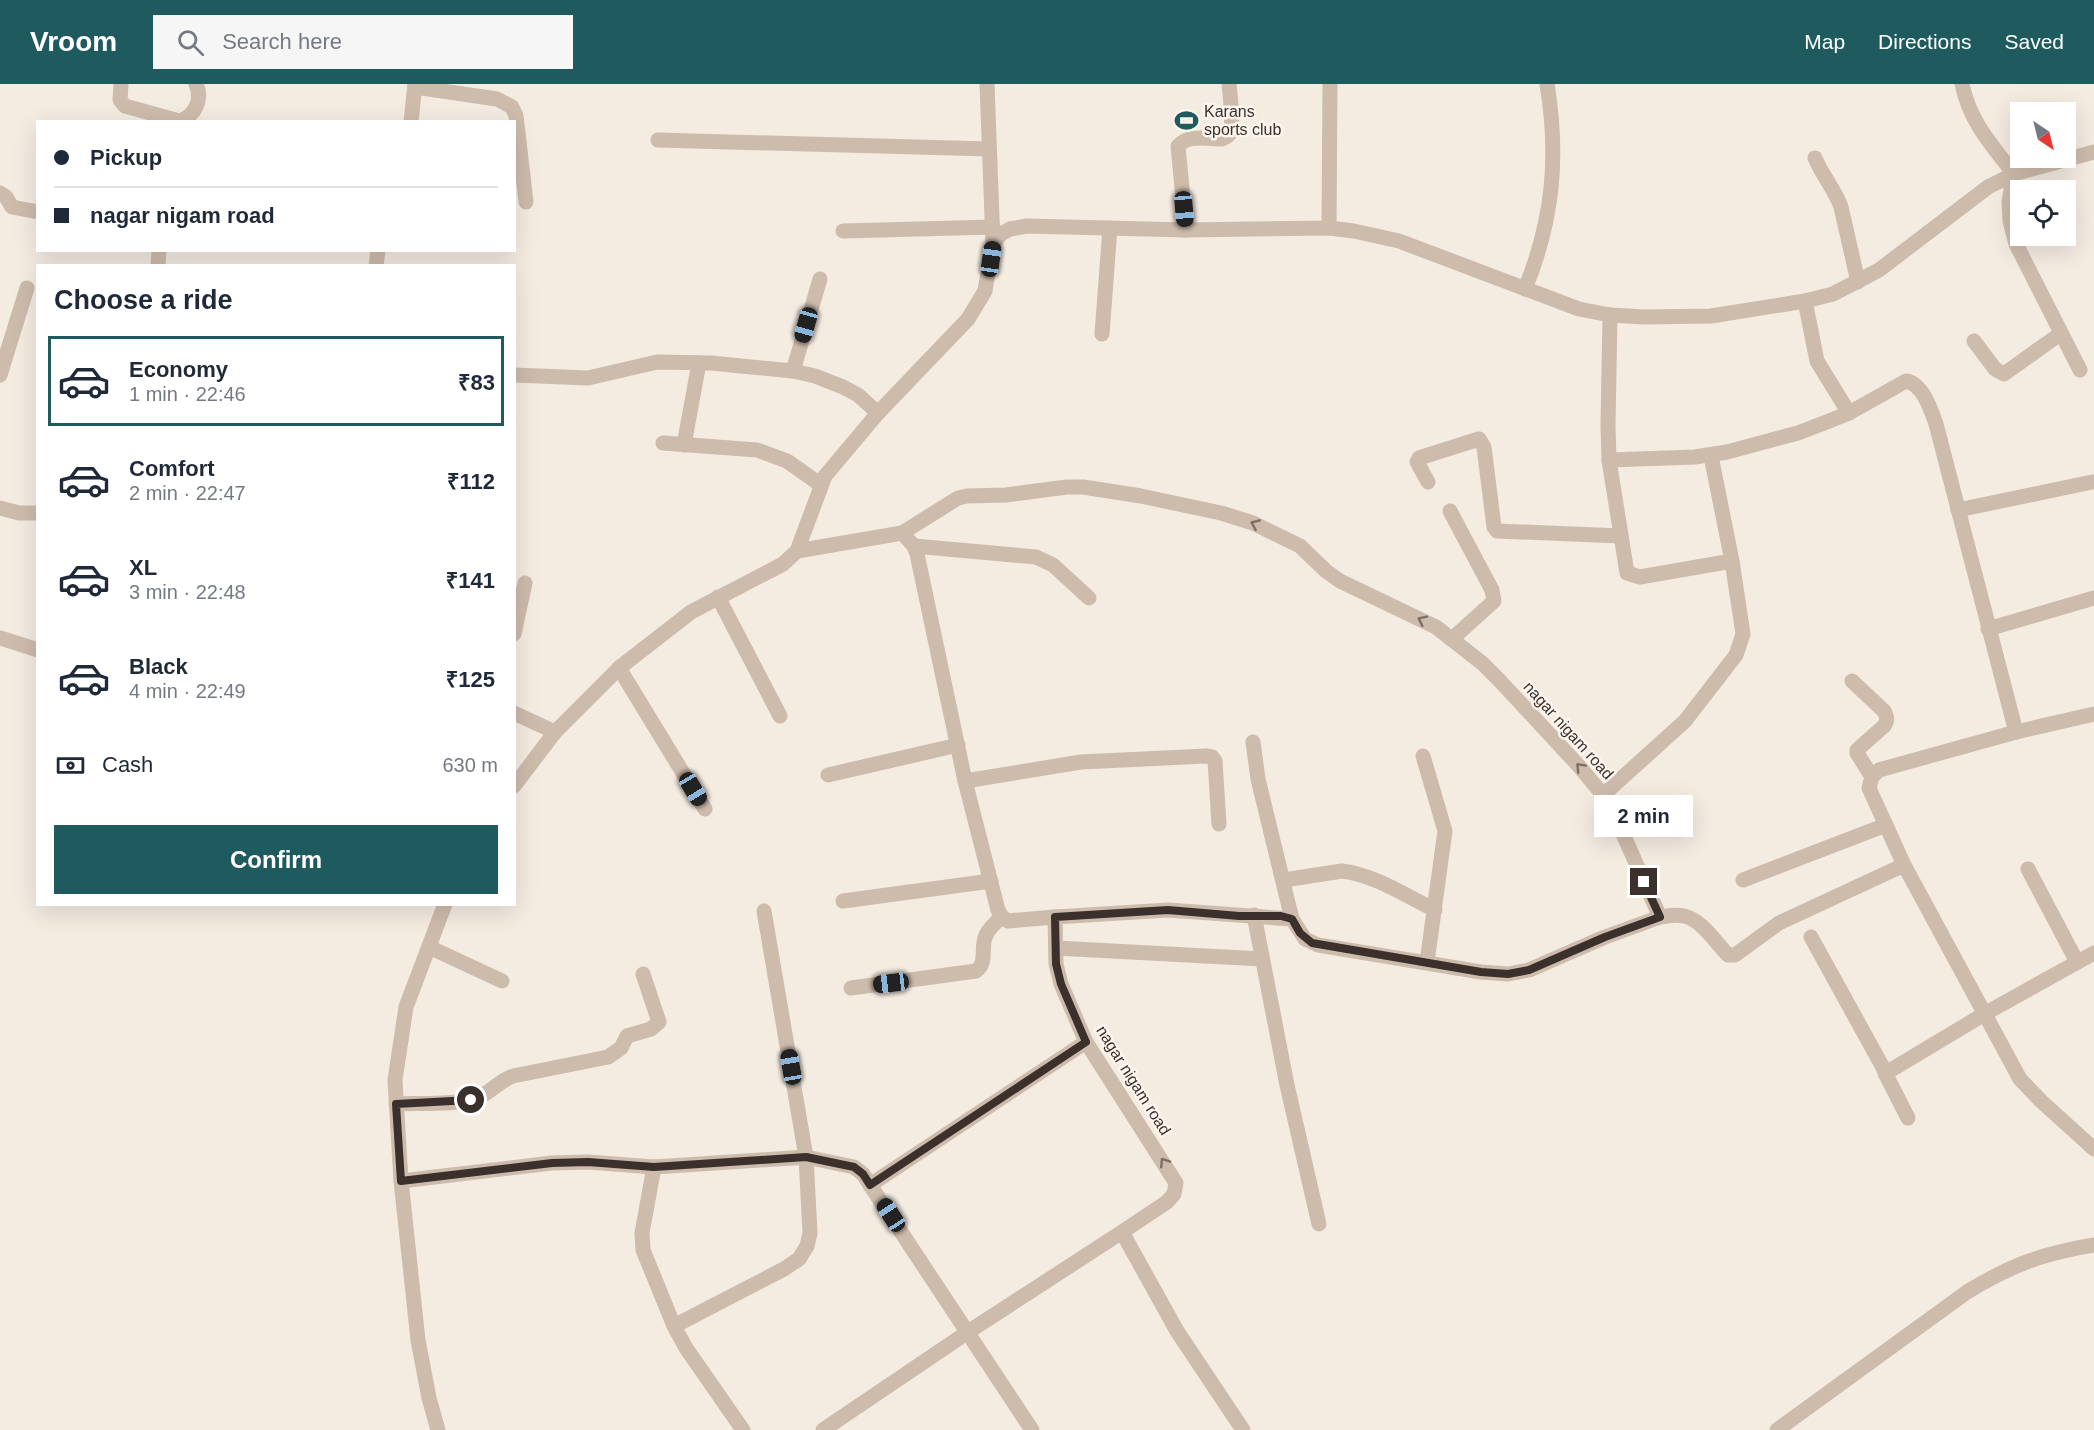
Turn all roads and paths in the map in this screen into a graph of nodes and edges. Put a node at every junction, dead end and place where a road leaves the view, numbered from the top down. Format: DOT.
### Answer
graph roads {
  1 [pos="121,84"];
  2 [pos="196,84"];
  3 [pos="987,84"];
  4 [pos="1229,84"];
  5 [pos="1330,84"];
  6 [pos="1547,84"];
  7 [pos="1962,84"];
  8 [pos="415,85"];
  9 [pos="170,120"];
  10 [pos="182,120"];
  11 [pos="411,120"];
  12 [pos="658,140"];
  13 [pos="989,149"];
  14 [pos="2094,152"];
  15 [pos="1815,158"];
  16 [pos="2014,174"];
  17 [pos="0,193"];
  18 [pos="526,202"];
  19 [pos="36,212"];
  20 [pos="993,227"];
  21 [pos="1110,228"];
  22 [pos="1329,228"];
  23 [pos="1186,230"];
  24 [pos="843,231"];
  25 [pos="993,244"];
  26 [pos="820,279"];
  27 [pos="1858,282"];
  28 [pos="27,288"];
  29 [pos="1525,289"];
  30 [pos="1805,300"];
  31 [pos="1610,315"];
  32 [pos="1102,334"];
  33 [pos="2060,334"];
  34 [pos="1974,341"];
  35 [pos="699,363"];
  36 [pos="793,370"];
  37 [pos="2080,370"];
  38 [pos="0,375"];
  39 [pos="516,376"];
  40 [pos="1849,412"];
  41 [pos="878,413"];
  42 [pos="663,444"];
  43 [pos="684,445"];
  44 [pos="1711,456"];
  45 [pos="1609,460"];
  46 [pos="1428,482"];
  47 [pos="2092,482"];
  48 [pos="821,485"];
  49 [pos="0,508"];
  50 [pos="1958,510"];
  51 [pos="1450,511"];
  52 [pos="36,513"];
  53 [pos="902,532"];
  54 [pos="1621,536"];
  55 [pos="914,546"];
  56 [pos="797,552"];
  57 [pos="1732,561"];
  58 [pos="525,583"];
  59 [pos="718,597"];
  60 [pos="1089,598"];
  61 [pos="2094,598"];
  62 [pos="516,625"];
  63 [pos="1988,629"];
  64 [pos="0,638"];
  65 [pos="1452,639"];
  66 [pos="36,649"];
  67 [pos="619,668"];
  68 [pos="1852,681"];
  69 [pos="516,714"];
  70 [pos="2094,714"];
  71 [pos="780,716"];
  72 [pos="555,732"];
  73 [pos="2016,732"];
  74 [pos="1253,742"];
  75 [pos="958,745"];
  76 [pos="1423,756"];
  77 [pos="828,775"];
  78 [pos="1872,777"];
  79 [pos="965,781"];
  80 [pos="516,783"];
  81 [pos="1603,795"];
  82 [pos="705,809"];
  83 [pos="1219,824"];
  84 [pos="1886,825"];
  85 [pos="1904,865"];
  86 [pos="2028,869"];
  87 [pos="1284,879"];
  88 [pos="1743,880"];
  89 [pos="991,881"];
  90 [pos="843,901"];
  91 [pos="444,906"];
  92 [pos="1435,910"];
  93 [pos="764,911"];
  94 [pos="1254,915"];
  95 [pos="1002,917"];
  96 [pos="1055,917"];
  97 [pos="1660,917"];
  98 [pos="1292,919"];
  99 [pos="1811,937"];
  100 [pos="429,947"];
  101 [pos="1056,948"];
  102 [pos="2094,952"];
  103 [pos="1262,959"];
  104 [pos="1427,962"];
  105 [pos="2078,962"];
  106 [pos="643,974"];
  107 [pos="502,981"];
  108 [pos="851,988"];
  109 [pos="1986,1013"];
  110 [pos="1086,1042"];
  111 [pos="1885,1073"];
  112 [pos="396,1104"];
  113 [pos="1908,1118"];
  114 [pos="2094,1149"];
  115 [pos="806,1157"];
  116 [pos="654,1167"];
  117 [pos="401,1181"];
  118 [pos="870,1185"];
  119 [pos="1320,1224"];
  120 [pos="1122,1232"];
  121 [pos="2094,1245"];
  122 [pos="674,1326"];
  123 [pos="968,1332"];
  124 [pos="438,1430"];
  125 [pos="743,1430"];
  126 [pos="823,1430"];
  127 [pos="1032,1430"];
  128 [pos="1243,1430"];
  129 [pos="1776,1430"];
  1 -- 9 [label="street"];
  2 -- 10 [label="street"];
  3 -- 13 [label="street"];
  4 -- 23 [label="street"];
  5 -- 22 [label="street"];
  6 -- 29 [label="street"];
  7 -- 16 [label="street"];
  8 -- 11 [label="street"];
  8 -- 18 [label="street"];
  12 -- 13 [label="street"];
  13 -- 20 [label="street"];
  14 -- 16 [label="street"];
  15 -- 27 [label="street"];
  16 -- 27 [label="street"];
  16 -- 33 [label="street"];
  17 -- 19 [label="street"];
  20 -- 24 [label="street"];
  20 -- 25 [label="street"];
  21 -- 23 [label="street"];
  21 -- 25 [label="street"];
  21 -- 32 [label="street"];
  22 -- 23 [label="street"];
  22 -- 29 [label="street"];
  25 -- 41 [label="street"];
  26 -- 36 [label="street"];
  27 -- 30 [label="street"];
  28 -- 38 [label="street"];
  29 -- 31 [label="street"];
  30 -- 31 [label="street"];
  30 -- 40 [label="street"];
  31 -- 45 [label="street"];
  33 -- 34 [label="street"];
  33 -- 37 [label="street"];
  35 -- 36 [label="street"];
  35 -- 39 [label="street"];
  35 -- 43 [label="street"];
  36 -- 41 [label="street"];
  40 -- 44 [label="street"];
  40 -- 50 [label="street"];
  41 -- 48 [label="street"];
  42 -- 43 [label="street"];
  43 -- 48 [label="street"];
  44 -- 45 [label="street"];
  44 -- 57 [label="street"];
  45 -- 54 [label="street"];
  46 -- 54 [label="street"];
  47 -- 50 [label="street"];
  48 -- 56 [label="street"];
  49 -- 52 [label="street"];
  50 -- 63 [label="street"];
  51 -- 65 [label="street"];
  53 -- 55 [label="street"];
  53 -- 56 [label="street, nagar nigam road"];
  65 -- 53 [label="street, nagar nigam road, one-way"];
  54 -- 57 [label="street"];
  55 -- 60 [label="street"];
  55 -- 75 [label="street"];
  56 -- 59 [label="street"];
  57 -- 81 [label="street"];
  58 -- 62 [label="street"];
  59 -- 67 [label="street"];
  59 -- 71 [label="street"];
  61 -- 63 [label="street"];
  63 -- 73 [label="street"];
  64 -- 66 [label="street"];
  81 -- 65 [label="street, nagar nigam road, one-way"];
  67 -- 72 [label="street"];
  67 -- 82 [label="street"];
  68 -- 78 [label="street"];
  69 -- 72 [label="street"];
  70 -- 73 [label="street"];
  72 -- 80 [label="street"];
  73 -- 78 [label="street"];
  74 -- 87 [label="street"];
  75 -- 77 [label="street"];
  75 -- 79 [label="street"];
  76 -- 92 [label="street"];
  78 -- 84 [label="street"];
  79 -- 83 [label="street"];
  79 -- 89 [label="street"];
  81 -- 97 [label="street, nagar nigam road"];
  84 -- 85 [label="street"];
  84 -- 88 [label="street"];
  85 -- 97 [label="street"];
  85 -- 109 [label="street"];
  86 -- 105 [label="street"];
  87 -- 92 [label="street"];
  87 -- 98 [label="street"];
  89 -- 90 [label="street"];
  89 -- 95 [label="street"];
  91 -- 100 [label="street"];
  92 -- 104 [label="street"];
  93 -- 115 [label="street"];
  94 -- 96 [label="street"];
  94 -- 98 [label="street"];
  94 -- 103 [label="street"];
  95 -- 96 [label="street"];
  95 -- 108 [label="street"];
  96 -- 101 [label="street, nagar nigam road"];
  97 -- 104 [label="street"];
  98 -- 104 [label="street"];
  99 -- 111 [label="street"];
  100 -- 107 [label="street"];
  100 -- 112 [label="street"];
  101 -- 103 [label="street"];
  101 -- 110 [label="street, nagar nigam road"];
  102 -- 105 [label="street"];
  103 -- 119 [label="street"];
  105 -- 109 [label="street"];
  106 -- 112 [label="street"];
  109 -- 111 [label="street"];
  109 -- 114 [label="street"];
  110 -- 118 [label="street"];
  120 -- 110 [label="street, nagar nigam road, one-way"];
  111 -- 113 [label="street"];
  112 -- 117 [label="street"];
  115 -- 116 [label="street"];
  115 -- 118 [label="street"];
  115 -- 122 [label="street"];
  116 -- 117 [label="street"];
  116 -- 122 [label="street"];
  117 -- 124 [label="street"];
  118 -- 123 [label="street"];
  120 -- 123 [label="street"];
  120 -- 128 [label="street"];
  121 -- 129 [label="street"];
  122 -- 125 [label="street"];
  123 -- 126 [label="street"];
  123 -- 127 [label="street"];
}
